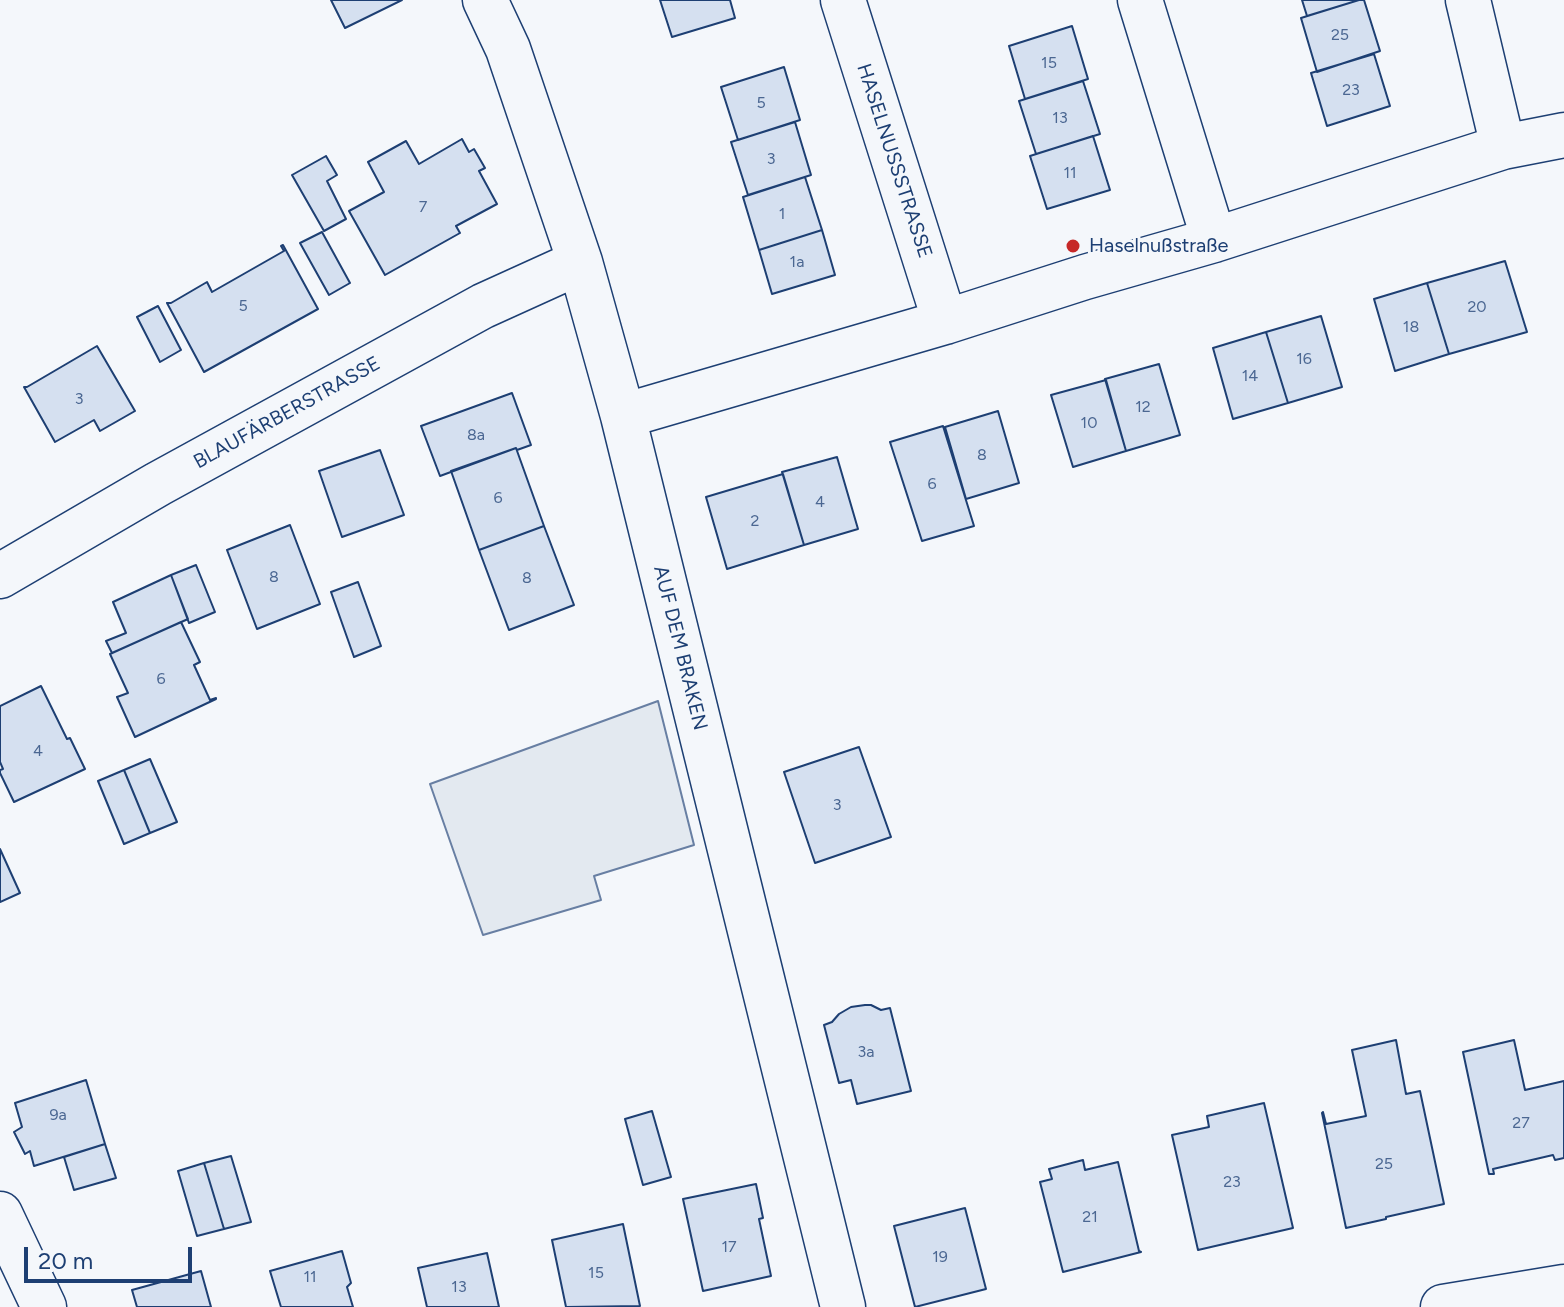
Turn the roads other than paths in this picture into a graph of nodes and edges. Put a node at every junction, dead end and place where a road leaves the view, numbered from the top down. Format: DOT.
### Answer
graph roads {
  1 [pos="485,0"];
  2 [pos="843,0"];
  3 [pos="1140,0"];
  4 [pos="1468,0"];
  5 [pos="1564,135"];
  6 [pos="1503,147"];
  7 [pos="1214,240"];
  8 [pos="580,262"];
  9 [pos="945,322"];
  10 [pos="623,416"];
  11 [pos="0,576"];
  12 [pos="0,1214"];
  13 [pos="1564,1287"];
  14 [pos="44,1307"];
  15 [pos="843,1307"];
  16 [pos="1443,1307"];
  1 -- 8 [label="street, AUF DEM BRAKEN"];
  2 -- 9 [label="street, HASELNUSSSTRASSE"];
  3 -- 7 [label="street"];
  4 -- 6 [label="street"];
  5 -- 6 [label="street"];
  6 -- 7 [label="street"];
  7 -- 9 [label="street"];
  8 -- 10 [label="street, AUF DEM BRAKEN"];
  8 -- 11 [label="street, BLAUFÄRBERSTRASSE"];
  9 -- 10 [label="street"];
  10 -- 15 [label="street, AUF DEM BRAKEN"];
  12 -- 14 [label="street"];
  13 -- 16 [label="street"];
}
